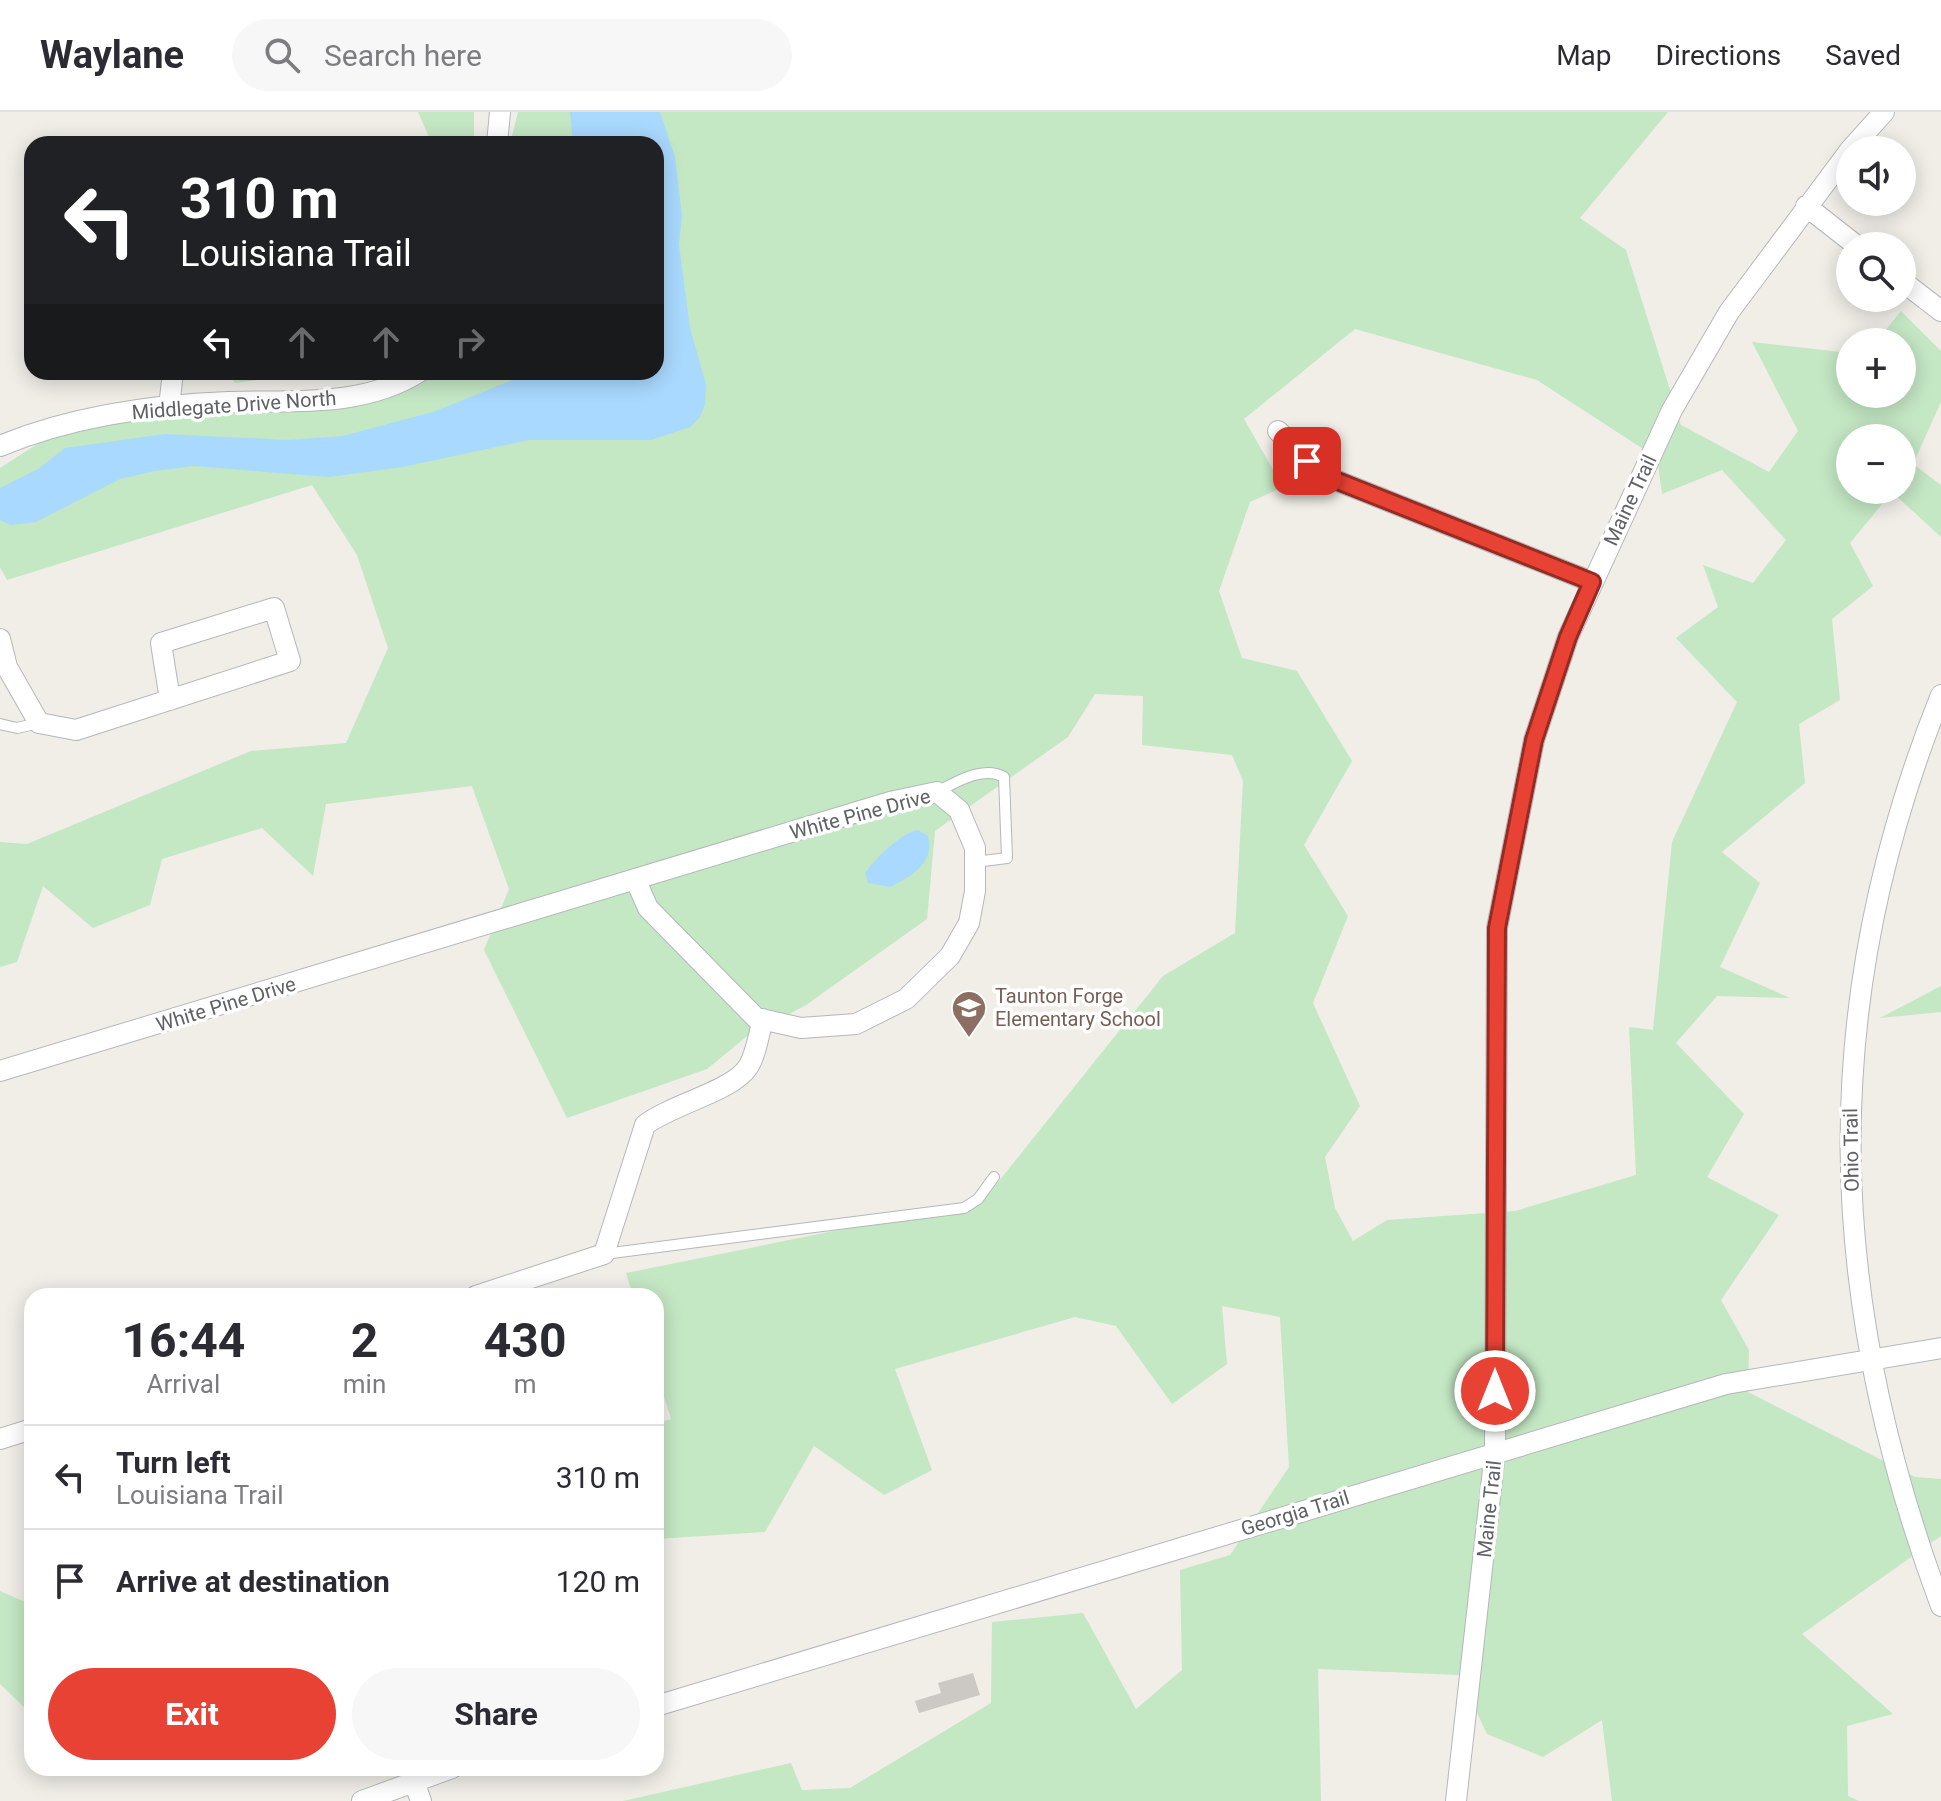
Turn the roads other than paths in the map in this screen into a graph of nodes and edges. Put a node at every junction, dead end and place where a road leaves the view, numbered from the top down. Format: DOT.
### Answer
graph roads {
  1 [pos="500,112"];
  2 [pos="1884,112"];
  3 [pos="498,136"];
  4 [pos="1863,136"];
  5 [pos="1836,168"];
  6 [pos="1806,206"];
  7 [pos="1839,232"];
  8 [pos="1916,292"];
  9 [pos="1941,311"];
  10 [pos="172,380"];
  11 [pos="405,380"];
  12 [pos="169,407"];
  13 [pos="1278,431"];
  14 [pos="0,446"];
  15 [pos="1592,582"];
  16 [pos="0,639"];
  17 [pos="1941,695"];
  18 [pos="170,700"];
  19 [pos="39,723"];
  20 [pos="0,724"];
  21 [pos="937,792"];
  22 [pos="975,862"];
  23 [pos="636,881"];
  24 [pos="763,1019"];
  25 [pos="0,1071"];
  26 [pos="994,1177"];
  27 [pos="604,1254"];
  28 [pos="503,1288"];
  29 [pos="1941,1348"];
  30 [pos="1871,1359"];
  31 [pos="24,1432"];
  32 [pos="0,1439"];
  33 [pos="1495,1452"];
  34 [pos="1941,1606"];
  35 [pos="664,1704"];
  36 [pos="408,1776"];
  37 [pos="413,1776"];
  38 [pos="362,1801"];
  39 [pos="421,1801"];
  40 [pos="1456,1801"];
  1 -- 3 [label="street"];
  2 -- 4 [label="street, Maine Trail"];
  5 -- 6 [label="street, Maine Trail"];
  6 -- 7 [label="street"];
  6 -- 15 [label="street, Maine Trail"];
  8 -- 9 [label="street"];
  10 -- 12 [label="street"];
  11 -- 12 [label="street, Middlegate Drive North"];
  12 -- 14 [label="street, Middlegate Drive North"];
  13 -- 15 [label="street"];
  15 -- 33 [label="street, Maine Trail"];
  16 -- 19 [label="street"];
  17 -- 30 [label="street, Ohio Trail"];
  18 -- 18 [label="street"];
  18 -- 19 [label="street"];
  19 -- 20 [label="lane"];
  21 -- 22 [label="street, White Pine Drive"];
  21 -- 22 [label="lane"];
  21 -- 23 [label="street, White Pine Drive"];
  22 -- 24 [label="street, White Pine Drive"];
  23 -- 24 [label="street, White Pine Drive"];
  23 -- 25 [label="street, White Pine Drive"];
  24 -- 27 [label="street"];
  26 -- 27 [label="lane"];
  27 -- 28 [label="street"];
  29 -- 30 [label="street, Georgia Trail"];
  30 -- 33 [label="street, Georgia Trail"];
  30 -- 34 [label="street, Ohio Trail"];
  31 -- 32 [label="street"];
  33 -- 35 [label="street, Georgia Trail"];
  33 -- 40 [label="street, Maine Trail"];
  36 -- 38 [label="street"];
  37 -- 39 [label="street"];
}
